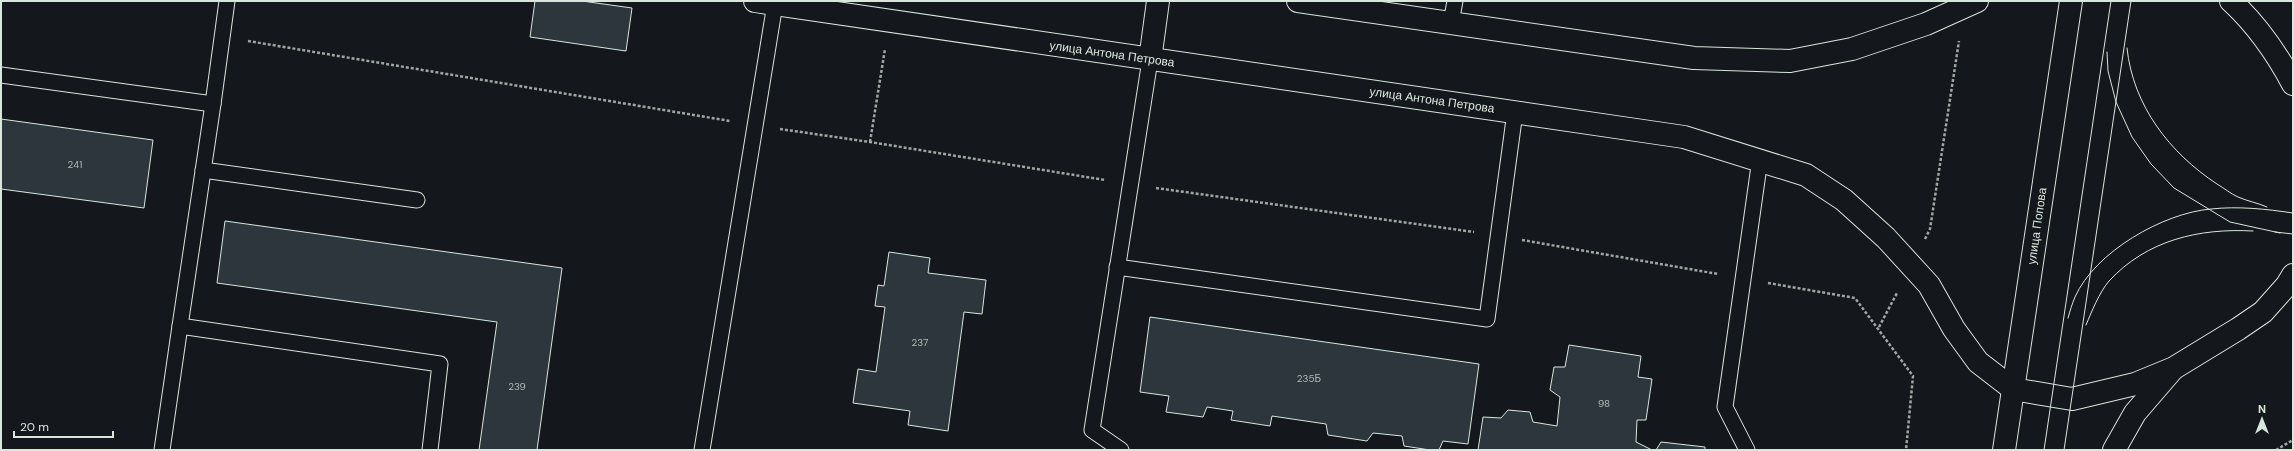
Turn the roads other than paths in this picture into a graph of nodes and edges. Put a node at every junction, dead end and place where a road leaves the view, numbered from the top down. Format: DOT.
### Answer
graph roads {
  1 [pos="227,1"];
  2 [pos="1158,1"];
  3 [pos="1298,1"];
  4 [pos="1455,1"];
  5 [pos="2071,1"];
  6 [pos="769,2"];
  7 [pos="1971,4"];
  8 [pos="2237,5"];
  9 [pos="1452,23"];
  10 [pos="1150,60"];
  11 [pos="1,75"];
  12 [pos="2293,84"];
  13 [pos="213,104"];
  14 [pos="1516,112"];
  15 [pos="1760,159"];
  16 [pos="203,170"];
  17 [pos="417,200"];
  18 [pos="1118,267"];
  19 [pos="2293,275"];
  20 [pos="2293,304"];
  21 [pos="2263,312"];
  22 [pos="180,326"];
  23 [pos="2174,368"];
  24 [pos="2013,389"];
  25 [pos="162,450"];
  26 [pos="430,450"];
  27 [pos="702,450"];
  28 [pos="1121,450"];
  29 [pos="1747,450"];
  30 [pos="2004,450"];
  31 [pos="2114,450"];
  1 -- 13 [label="lane"];
  2 -- 10 [label="street"];
  3 -- 9 [label="street"];
  4 -- 9 [label="lane"];
  5 -- 24 [label="street, улица Попова"];
  6 -- 10 [label="street, улица Антона Петрова"];
  6 -- 27 [label="lane"];
  7 -- 9 [label="street"];
  8 -- 12 [label="street"];
  10 -- 14 [label="street, улица Антона Петрова"];
  10 -- 18 [label="lane"];
  11 -- 13 [label="lane"];
  13 -- 16 [label="lane"];
  14 -- 15 [label="street, улица Антона Петрова"];
  14 -- 18 [label="lane"];
  15 -- 24 [label="street, улица Антона Петрова"];
  15 -- 29 [label="lane"];
  16 -- 17 [label="lane"];
  16 -- 22 [label="lane"];
  18 -- 28 [label="lane"];
  19 -- 21 [label="street"];
  20 -- 21 [label="street"];
  21 -- 23 [label="street"];
  22 -- 25 [label="lane"];
  22 -- 26 [label="lane"];
  23 -- 24 [label="street"];
  23 -- 31 [label="street"];
  24 -- 30 [label="street, улица Попова"];
}
